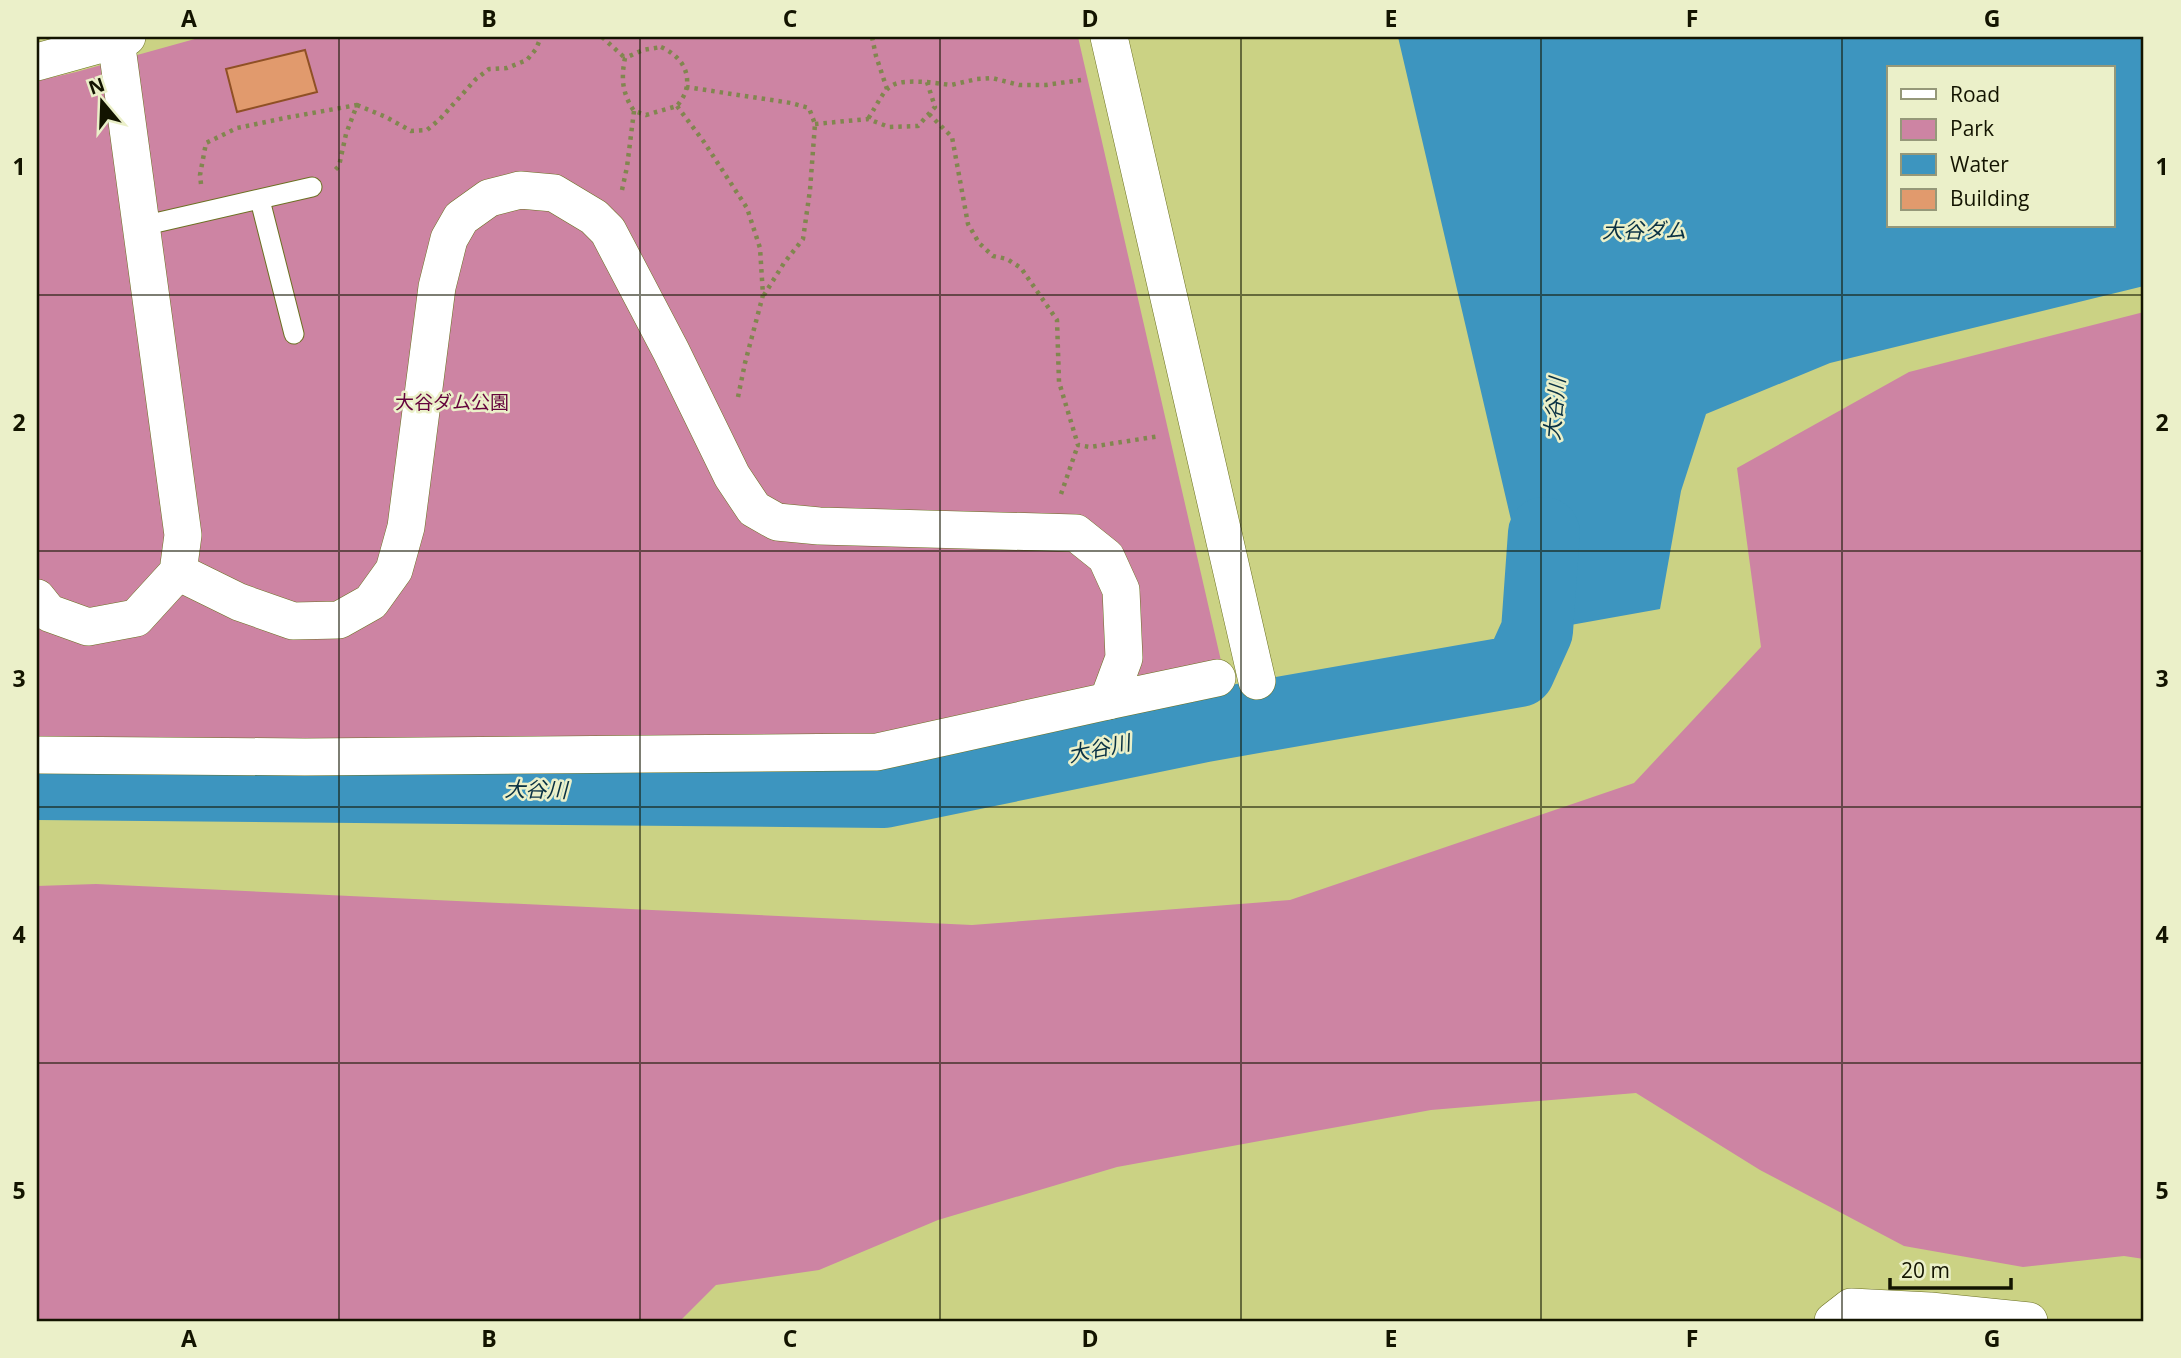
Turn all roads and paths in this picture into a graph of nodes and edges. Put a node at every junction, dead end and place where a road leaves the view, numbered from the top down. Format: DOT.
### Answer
graph roads {
  1 [pos="541,37"];
  2 [pos="601,37"];
  3 [pos="872,37"];
  4 [pos="1109,37"];
  5 [pos="122,38"];
  6 [pos="625,58"];
  7 [pos="37,62"];
  8 [pos="1117,73"];
  9 [pos="927,82"];
  10 [pos="686,87"];
  11 [pos="887,89"];
  12 [pos="357,105"];
  13 [pos="677,106"];
  14 [pos="634,111"];
  15 [pos="929,114"];
  16 [pos="868,119"];
  17 [pos="815,124"];
  18 [pos="312,187"];
  19 [pos="260,200"];
  20 [pos="204,212"];
  21 [pos="142,226"];
  22 [pos="611,238"];
  23 [pos="763,295"];
  24 [pos="294,334"];
  25 [pos="1199,429"];
  26 [pos="1078,445"];
  27 [pos="720,452"];
  28 [pos="1048,531"];
  29 [pos="178,572"];
  30 [pos="37,598"];
  31 [pos="1217,678"];
  32 [pos="1257,681"];
  33 [pos="1108,701"];
  34 [pos="37,755"];
  35 [pos="1833,1321"];
  36 [pos="2029,1321"];
  1 -- 12 [label="path"];
  2 -- 6 [label="path"];
  3 -- 11 [label="path"];
  4 -- 8 [label="street"];
  5 -- 7 [label="street"];
  5 -- 21 [label="street"];
  6 -- 10 [label="path"];
  6 -- 14 [label="path"];
  8 -- 9 [label="path"];
  8 -- 25 [label="street"];
  9 -- 11 [label="path"];
  9 -- 15 [label="path"];
  10 -- 13 [label="path"];
  10 -- 17 [label="path"];
  11 -- 16 [label="path"];
  12 -- 18 [label="path"];
  12 -- 20 [label="path"];
  13 -- 14 [label="path"];
  13 -- 23 [label="path"];
  14 -- 22 [label="path"];
  15 -- 16 [label="path"];
  15 -- 26 [label="path"];
  16 -- 17 [label="path"];
  17 -- 23 [label="path"];
  18 -- 19 [label="lane"];
  19 -- 20 [label="lane"];
  19 -- 24 [label="lane"];
  20 -- 21 [label="lane"];
  21 -- 29 [label="street"];
  22 -- 27 [label="street"];
  22 -- 29 [label="street"];
  23 -- 27 [label="path"];
  25 -- 26 [label="path"];
  25 -- 32 [label="street"];
  26 -- 28 [label="path"];
  27 -- 28 [label="street"];
  28 -- 33 [label="street"];
  29 -- 30 [label="street"];
  31 -- 33 [label="street"];
  33 -- 34 [label="street"];
  35 -- 36 [label="street"];
}
